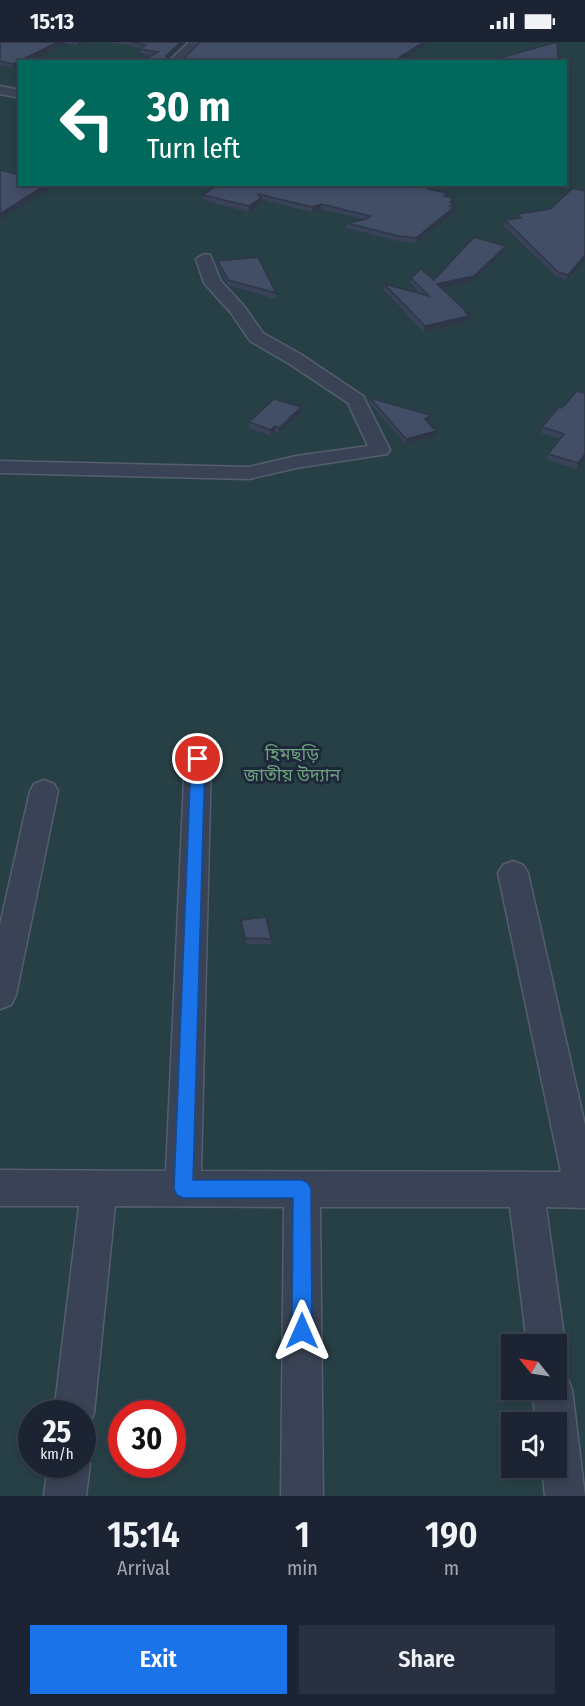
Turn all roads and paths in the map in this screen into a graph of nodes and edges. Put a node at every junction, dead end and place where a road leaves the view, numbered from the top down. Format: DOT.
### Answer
graph roads {
  1 [pos="196,42"];
  2 [pos="176,60"];
  3 [pos="0,90"];
  4 [pos="18,94"];
  5 [pos="204,259"];
  6 [pos="0,467"];
  7 [pos="198,759"];
  8 [pos="44,791"];
  9 [pos="513,873"];
  10 [pos="0,995"];
  11 [pos="0,1188"];
  12 [pos="99,1188"];
  13 [pos="183,1189"];
  14 [pos="302,1189"];
  15 [pos="526,1190"];
  16 [pos="583,1190"];
  17 [pos="545,1334"];
  18 [pos="75,1400"];
  19 [pos="554,1400"];
  20 [pos="67,1478"];
  21 [pos="65,1496"];
  22 [pos="302,1496"];
  23 [pos="567,1496"];
  1 -- 2 [label="street"];
  3 -- 4 [label="street"];
  5 -- 6 [label="street"];
  7 -- 13 [label="street"];
  8 -- 10 [label="street"];
  9 -- 16 [label="street"];
  11 -- 12 [label="street"];
  12 -- 13 [label="street"];
  12 -- 18 [label="street"];
  13 -- 14 [label="street"];
  14 -- 15 [label="street"];
  14 -- 22 [label="street"];
  15 -- 16 [label="street"];
  15 -- 17 [label="street"];
  19 -- 23 [label="street"];
  20 -- 21 [label="street"];
}
